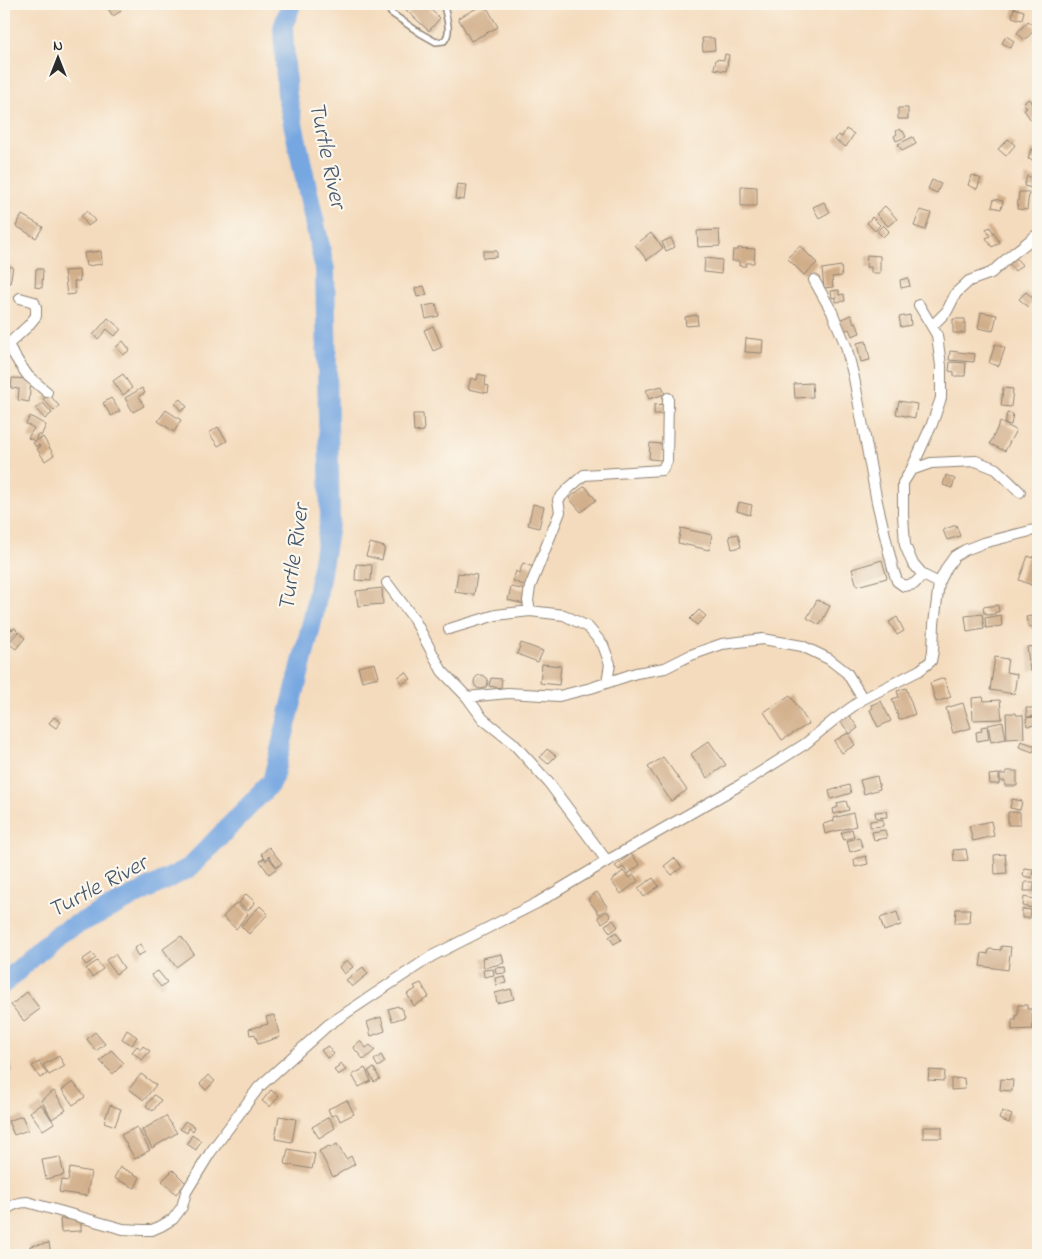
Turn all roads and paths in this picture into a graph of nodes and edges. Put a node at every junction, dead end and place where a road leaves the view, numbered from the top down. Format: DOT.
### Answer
graph roads {
  1 [pos="444,4"];
  2 [pos="391,13"];
  3 [pos="1038,234"];
  4 [pos="814,280"];
  5 [pos="20,298"];
  6 [pos="919,305"];
  7 [pos="932,326"];
  8 [pos="6,347"];
  9 [pos="47,392"];
  10 [pos="668,398"];
  11 [pos="911,470"];
  12 [pos="1020,492"];
  13 [pos="1038,529"];
  14 [pos="924,575"];
  15 [pos="387,583"];
  16 [pos="939,583"];
  17 [pos="530,611"];
  18 [pos="449,629"];
  19 [pos="591,688"];
  20 [pos="467,697"];
  21 [pos="863,699"];
  22 [pos="607,861"];
  23 [pos="4,1211"];
  1 -- 2 [label="lane"];
  3 -- 7 [label="street"];
  4 -- 14 [label="street"];
  5 -- 8 [label="street"];
  6 -- 7 [label="street"];
  7 -- 11 [label="street"];
  8 -- 9 [label="street"];
  10 -- 17 [label="street"];
  11 -- 12 [label="street"];
  11 -- 14 [label="street"];
  13 -- 16 [label="street"];
  14 -- 16 [label="street"];
  15 -- 20 [label="street"];
  16 -- 21 [label="street"];
  17 -- 18 [label="street"];
  17 -- 19 [label="street"];
  19 -- 20 [label="street"];
  19 -- 21 [label="street"];
  20 -- 22 [label="street"];
  21 -- 22 [label="street"];
  22 -- 23 [label="street"];
}
